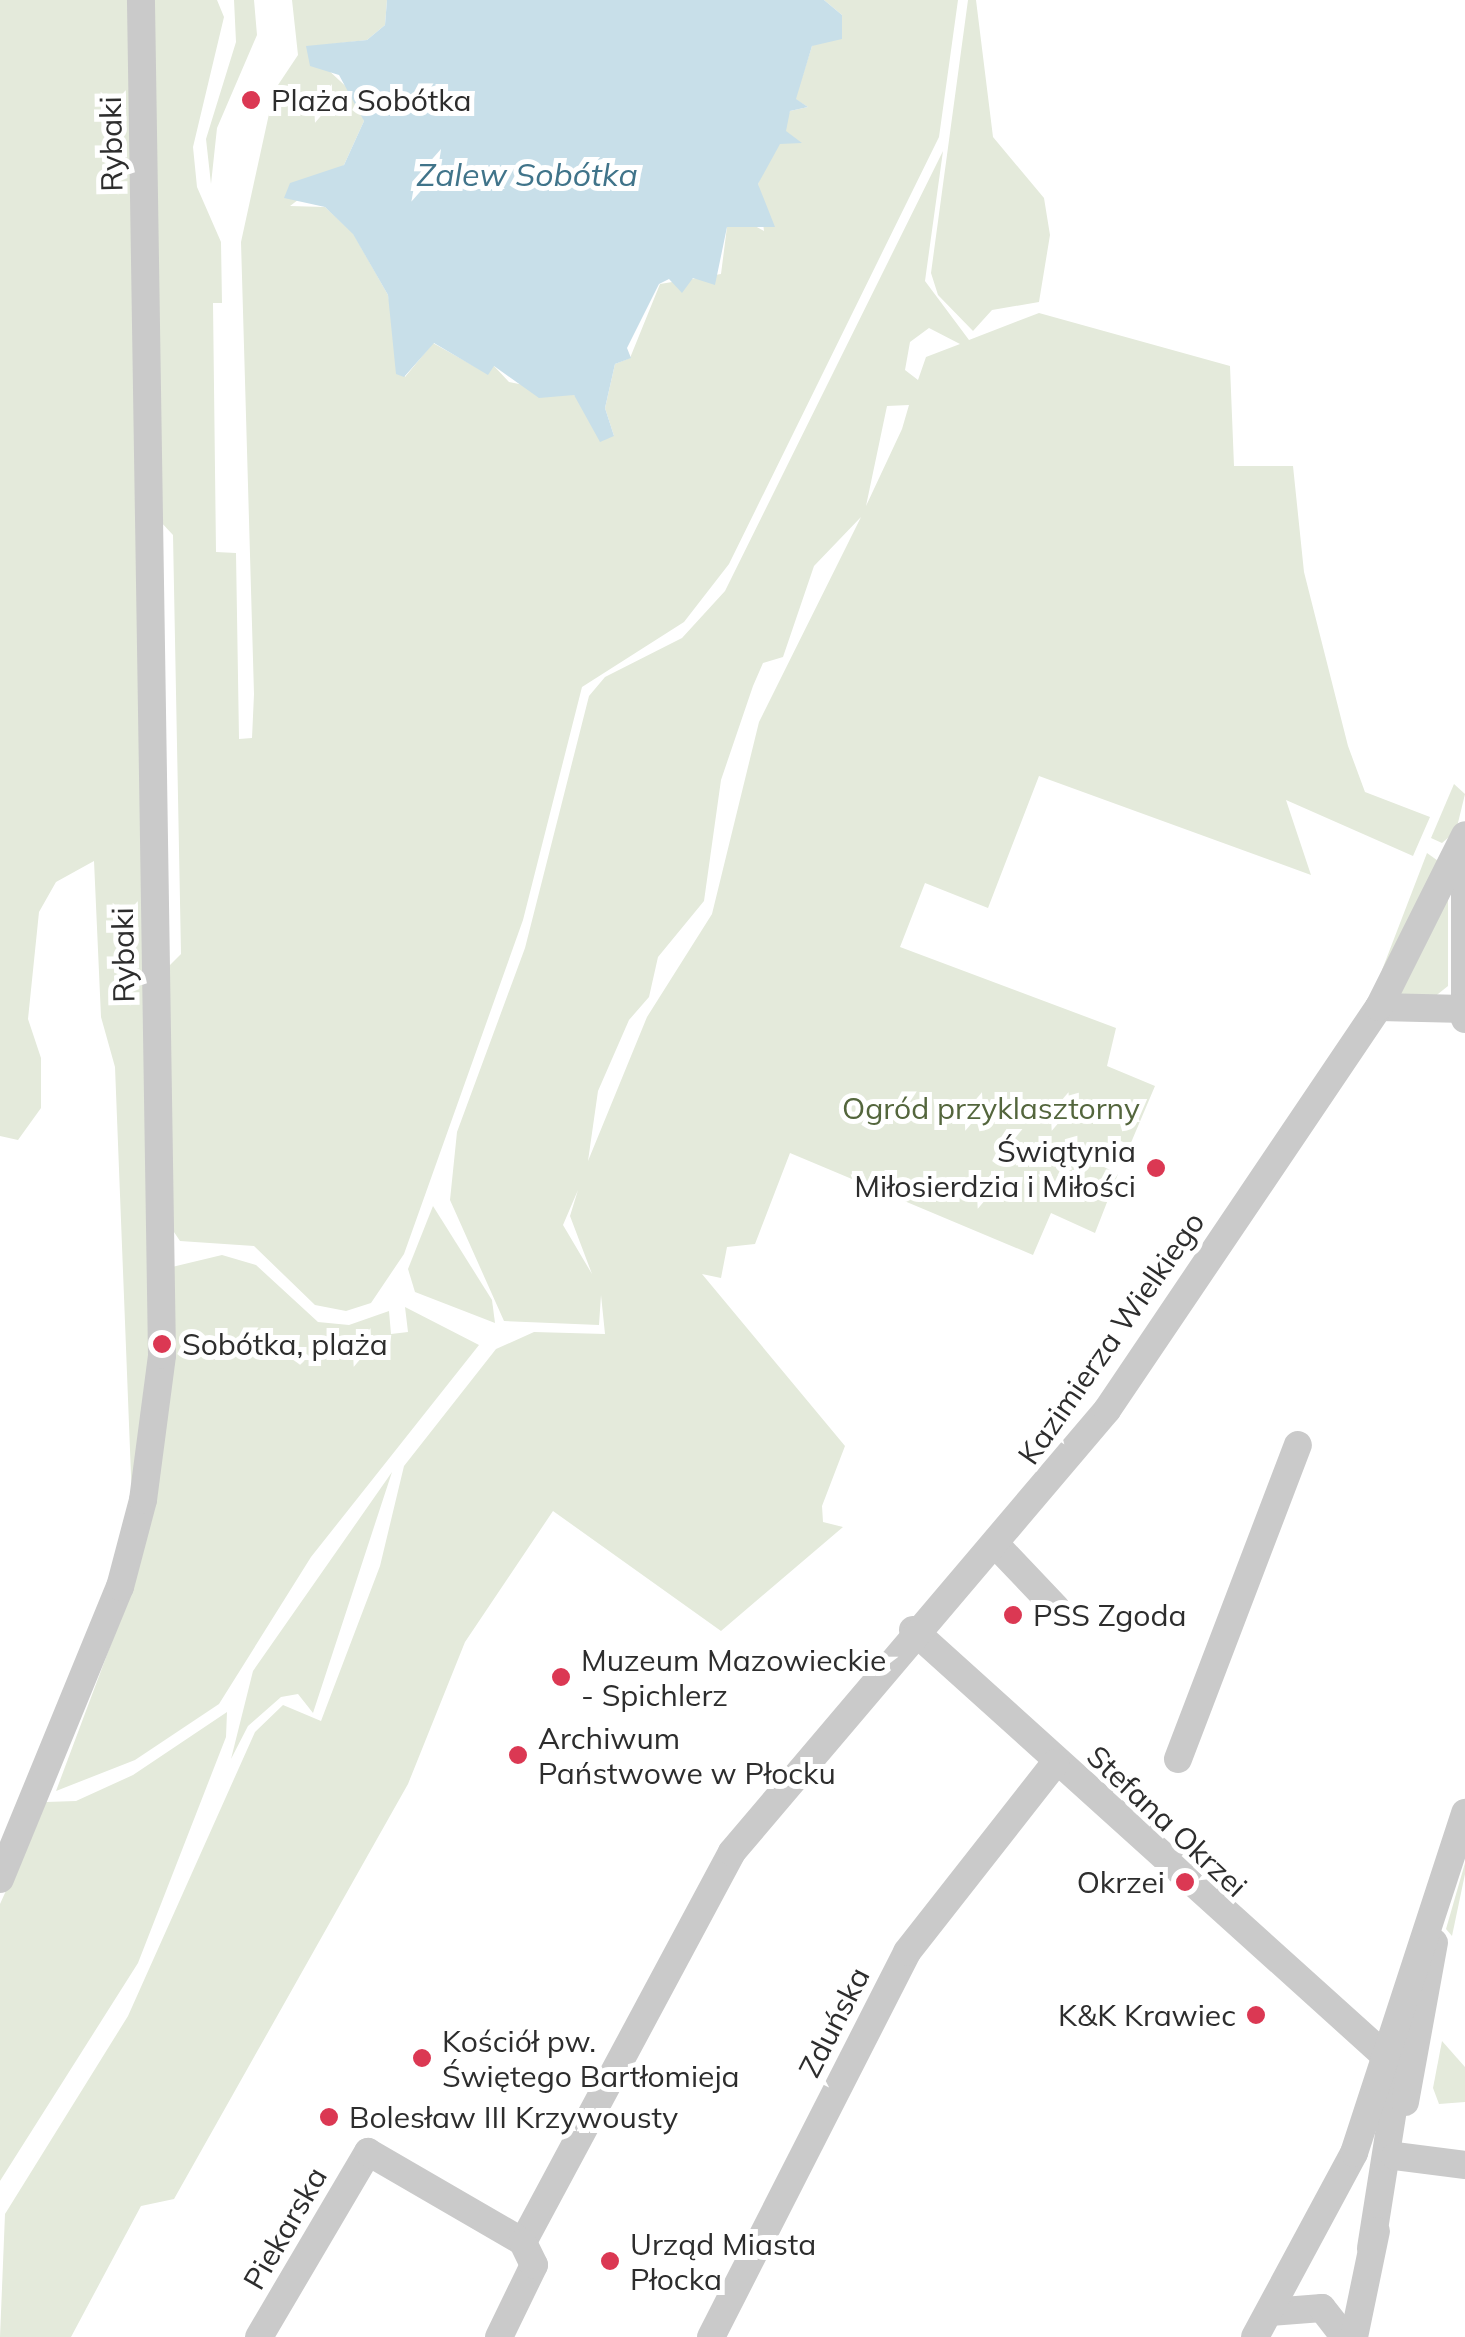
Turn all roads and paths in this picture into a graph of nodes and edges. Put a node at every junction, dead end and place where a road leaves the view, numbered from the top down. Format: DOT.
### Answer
graph roads {
  1 [pos="141,0"];
  2 [pos="1465,835"];
  3 [pos="1465,848"];
  4 [pos="1379,1007"];
  5 [pos="1464,1008"];
  6 [pos="1465,1019"];
  7 [pos="1298,1445"];
  8 [pos="998,1547"];
  9 [pos="1056,1608"];
  10 [pos="912,1630"];
  11 [pos="1178,1759"];
  12 [pos="1056,1762"];
  13 [pos="1465,1813"];
  14 [pos="1446,1877"];
  15 [pos="0,1880"];
  16 [pos="1419,2028"];
  17 [pos="1382,2054"];
  18 [pos="1354,2153"];
  19 [pos="1395,2156"];
  20 [pos="1465,2165"];
  21 [pos="1379,2204"];
  22 [pos="523,2242"];
  23 [pos="1372,2248"];
  24 [pos="1270,2312"];
  25 [pos="259,2337"];
  26 [pos="499,2337"];
  27 [pos="711,2337"];
  28 [pos="1255,2337"];
  29 [pos="1344,2337"];
  30 [pos="1354,2337"];
  1 -- 15 [label="street, Rybaki"];
  2 -- 4 [label="street, Kazimierza Wielkiego"];
  3 -- 5 [label="street"];
  4 -- 5 [label="street"];
  4 -- 8 [label="street, Kazimierza Wielkiego"];
  5 -- 6 [label="street"];
  7 -- 11 [label="street"];
  8 -- 9 [label="street"];
  8 -- 10 [label="street, Kazimierza Wielkiego"];
  10 -- 12 [label="street, Stefana Okrzei"];
  10 -- 22 [label="street, Kazimierza Wielkiego"];
  12 -- 17 [label="street, Stefana Okrzei"];
  12 -- 27 [label="street, Zduńska"];
  13 -- 14 [label="street"];
  14 -- 16 [label="street"];
  14 -- 17 [label="street"];
  16 -- 17 [label="street"];
  16 -- 19 [label="street"];
  17 -- 18 [label="street"];
  17 -- 21 [label="street"];
  18 -- 21 [label="street"];
  18 -- 24 [label="street"];
  19 -- 20 [label="street"];
  19 -- 23 [label="street"];
  21 -- 23 [label="street"];
  22 -- 25 [label="street, Piekarska"];
  22 -- 26 [label="street"];
  23 -- 30 [label="street"];
  24 -- 28 [label="street"];
  24 -- 29 [label="street"];
}
